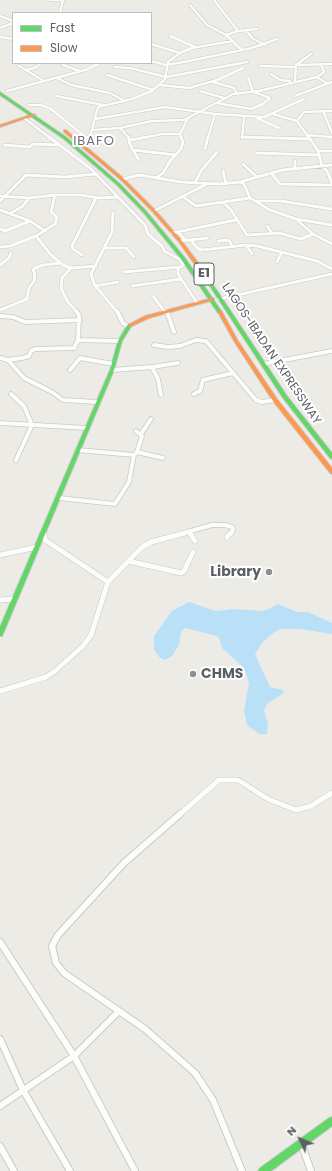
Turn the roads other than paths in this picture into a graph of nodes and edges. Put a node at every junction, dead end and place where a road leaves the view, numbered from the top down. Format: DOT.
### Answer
graph roads {
  1 [pos="50,0"];
  2 [pos="215,0"];
  3 [pos="190,5"];
  4 [pos="60,12"];
  5 [pos="0,16"];
  6 [pos="12,22"];
  7 [pos="12,22"];
  8 [pos="0,28"];
  9 [pos="257,29"];
  10 [pos="246,30"];
  11 [pos="238,31"];
  12 [pos="0,32"];
  13 [pos="226,35"];
  14 [pos="170,36"];
  15 [pos="0,37"];
  16 [pos="12,39"];
  17 [pos="277,39"];
  18 [pos="233,41"];
  19 [pos="152,45"];
  20 [pos="265,45"];
  21 [pos="195,47"];
  22 [pos="242,50"];
  23 [pos="180,53"];
  24 [pos="311,54"];
  25 [pos="152,61"];
  26 [pos="247,62"];
  27 [pos="39,64"];
  28 [pos="64,64"];
  29 [pos="98,64"];
  30 [pos="129,64"];
  31 [pos="332,64"];
  32 [pos="166,65"];
  33 [pos="321,65"];
  34 [pos="19,66"];
  35 [pos="260,66"];
  36 [pos="296,66"];
  37 [pos="114,67"];
  38 [pos="126,68"];
  39 [pos="243,68"];
  40 [pos="27,70"];
  41 [pos="80,71"];
  42 [pos="272,74"];
  43 [pos="107,75"];
  44 [pos="166,76"];
  45 [pos="248,77"];
  46 [pos="317,77"];
  47 [pos="57,78"];
  48 [pos="44,81"];
  49 [pos="212,81"];
  50 [pos="294,82"];
  51 [pos="332,82"];
  52 [pos="328,84"];
  53 [pos="160,85"];
  54 [pos="0,87"];
  55 [pos="154,90"];
  56 [pos="7,91"];
  57 [pos="200,91"];
  58 [pos="253,92"];
  59 [pos="0,93"];
  60 [pos="237,94"];
  61 [pos="56,96"];
  62 [pos="295,96"];
  63 [pos="224,98"];
  64 [pos="304,99"];
  65 [pos="123,100"];
  66 [pos="217,103"];
  67 [pos="29,105"];
  68 [pos="103,105"];
  69 [pos="200,111"];
  70 [pos="332,111"];
  71 [pos="324,113"];
  72 [pos="215,114"];
  73 [pos="273,114"];
  74 [pos="34,115"];
  75 [pos="244,117"];
  76 [pos="24,118"];
  77 [pos="188,118"];
  78 [pos="256,118"];
  79 [pos="95,119"];
  80 [pos="296,121"];
  81 [pos="326,121"];
  82 [pos="332,121"];
  83 [pos="0,126"];
  84 [pos="120,128"];
  85 [pos="279,128"];
  86 [pos="92,130"];
  87 [pos="332,133"];
  88 [pos="180,134"];
  89 [pos="307,135"];
  90 [pos="332,137"];
  91 [pos="310,139"];
  92 [pos="131,140"];
  93 [pos="4,145"];
  94 [pos="58,145"];
  95 [pos="205,149"];
  96 [pos="133,150"];
  97 [pos="318,151"];
  98 [pos="332,151"];
  99 [pos="217,152"];
  100 [pos="256,153"];
  101 [pos="176,155"];
  102 [pos="319,155"];
  103 [pos="139,160"];
  104 [pos="295,161"];
  105 [pos="243,164"];
  106 [pos="332,165"];
  107 [pos="322,166"];
  108 [pos="295,169"];
  109 [pos="223,171"];
  110 [pos="271,173"];
  111 [pos="96,174"];
  112 [pos="257,177"];
  113 [pos="156,178"];
  114 [pos="123,179"];
  115 [pos="240,182"];
  116 [pos="195,183"];
  117 [pos="206,184"];
  118 [pos="226,184"];
  119 [pos="332,184"];
  120 [pos="55,195"];
  121 [pos="0,196"];
  122 [pos="5,196"];
  123 [pos="182,196"];
  124 [pos="118,197"];
  125 [pos="29,198"];
  126 [pos="96,198"];
  127 [pos="250,198"];
  128 [pos="133,200"];
  129 [pos="257,200"];
  130 [pos="0,201"];
  131 [pos="224,202"];
  132 [pos="125,203"];
  133 [pos="332,208"];
  134 [pos="0,210"];
  135 [pos="154,211"];
  136 [pos="113,213"];
  137 [pos="11,214"];
  138 [pos="296,219"];
  139 [pos="236,220"];
  140 [pos="30,221"];
  141 [pos="332,225"];
  142 [pos="267,226"];
  143 [pos="0,229"];
  144 [pos="45,231"];
  145 [pos="175,233"];
  146 [pos="272,233"];
  147 [pos="313,234"];
  148 [pos="36,236"];
  149 [pos="208,238"];
  150 [pos="191,240"];
  151 [pos="183,241"];
  152 [pos="218,241"];
  153 [pos="332,244"];
  154 [pos="246,245"];
  155 [pos="232,246"];
  156 [pos="0,247"];
  157 [pos="105,248"];
  158 [pos="282,252"];
  159 [pos="11,253"];
  160 [pos="252,254"];
  161 [pos="82,255"];
  162 [pos="134,257"];
  163 [pos="277,262"];
  164 [pos="60,263"];
  165 [pos="0,264"];
  166 [pos="96,266"];
  167 [pos="181,267"];
  168 [pos="71,268"];
  169 [pos="332,269"];
  170 [pos="123,272"];
  171 [pos="332,274"];
  172 [pos="181,280"];
  173 [pos="118,282"];
  174 [pos="95,286"];
  175 [pos="132,286"];
  176 [pos="153,296"];
  177 [pos="215,299"];
  178 [pos="197,303"];
  179 [pos="0,310"];
  180 [pos="166,312"];
  181 [pos="0,316"];
  182 [pos="80,320"];
  183 [pos="128,326"];
  184 [pos="174,332"];
  185 [pos="78,340"];
  186 [pos="120,341"];
  187 [pos="154,345"];
  188 [pos="332,351"];
  189 [pos="0,358"];
  190 [pos="10,361"];
  191 [pos="178,363"];
  192 [pos="263,364"];
  193 [pos="112,367"];
  194 [pos="152,367"];
  195 [pos="70,370"];
  196 [pos="233,373"];
  197 [pos="11,394"];
  198 [pos="194,394"];
  199 [pos="161,395"];
  200 [pos="275,400"];
  201 [pos="98,402"];
  202 [pos="151,419"];
  203 [pos="0,423"];
  204 [pos="32,425"];
  205 [pos="87,428"];
  206 [pos="136,431"];
  207 [pos="141,434"];
  208 [pos="78,450"];
  209 [pos="136,454"];
  210 [pos="332,457"];
  211 [pos="163,458"];
  212 [pos="16,460"];
  213 [pos="332,472"];
  214 [pos="58,498"];
  215 [pos="191,531"];
  216 [pos="44,532"];
  217 [pos="227,537"];
  218 [pos="195,541"];
  219 [pos="37,547"];
  220 [pos="193,552"];
  221 [pos="0,555"];
  222 [pos="128,561"];
  223 [pos="108,582"];
  224 [pos="15,599"];
  225 [pos="0,600"];
  226 [pos="0,634"];
  227 [pos="0,691"];
  228 [pos="332,793"];
  229 [pos="0,942"];
  230 [pos="119,1011"];
  231 [pos="0,1039"];
  232 [pos="74,1056"];
  233 [pos="23,1090"];
  234 [pos="0,1106"];
  235 [pos="332,1121"];
  236 [pos="301,1142"];
  237 [pos="0,1146"];
  238 [pos="14,1171"];
  239 [pos="70,1171"];
  240 [pos="135,1171"];
  241 [pos="242,1171"];
  242 [pos="263,1171"];
  243 [pos="311,1171"];
  1 -- 4 [label="street"];
  2 -- 11 [label="street"];
  3 -- 13 [label="street"];
  5 -- 6 [label="street"];
  7 -- 8 [label="street"];
  8 -- 12 [label="street"];
  9 -- 10 [label="street"];
  10 -- 11 [label="street"];
  10 -- 20 [label="street"];
  11 -- 13 [label="street"];
  13 -- 18 [label="street"];
  14 -- 21 [label="street"];
  15 -- 16 [label="street"];
  17 -- 20 [label="street"];
  18 -- 21 [label="street"];
  18 -- 22 [label="street"];
  19 -- 23 [label="street"];
  20 -- 22 [label="street"];
  21 -- 23 [label="street"];
  22 -- 32 [label="street"];
  23 -- 32 [label="street"];
  24 -- 36 [label="street"];
  25 -- 32 [label="street"];
  26 -- 44 [label="street"];
  27 -- 40 [label="street"];
  28 -- 41 [label="street"];
  29 -- 41 [label="street"];
  30 -- 38 [label="street"];
  31 -- 33 [label="street"];
  32 -- 44 [label="street"];
  33 -- 36 [label="street"];
  33 -- 46 [label="street"];
  34 -- 40 [label="street"];
  35 -- 36 [label="street"];
  36 -- 50 [label="street"];
  37 -- 38 [label="street"];
  38 -- 44 [label="street"];
  39 -- 49 [label="street"];
  40 -- 48 [label="street"];
  41 -- 47 [label="street"];
  42 -- 50 [label="street"];
  43 -- 55 [label="street"];
  44 -- 53 [label="street"];
  45 -- 58 [label="street"];
  46 -- 50 [label="street"];
  46 -- 52 [label="street"];
  47 -- 48 [label="street"];
  47 -- 65 [label="street"];
  48 -- 56 [label="street"];
  49 -- 53 [label="street"];
  49 -- 60 [label="street"];
  50 -- 58 [label="street"];
  51 -- 52 [label="street"];
  52 -- 62 [label="street"];
  53 -- 55 [label="street"];
  54 -- 56 [label="main road, LAGOS-IBADAN EXPRESSWAY / E1"];
  55 -- 65 [label="street"];
  56 -- 67 [label="main road, LAGOS-IBADAN EXPRESSWAY / E1"];
  57 -- 63 [label="street"];
  58 -- 60 [label="street"];
  58 -- 66 [label="street"];
  59 -- 74 [label="main road, LAGOS-IBADAN EXPRESSWAY / E1"];
  60 -- 63 [label="street"];
  61 -- 68 [label="street"];
  63 -- 66 [label="street"];
  64 -- 73 [label="street"];
  65 -- 68 [label="street"];
  66 -- 69 [label="street"];
  67 -- 86 [label="street"];
  67 -- 114 [label="main road, LAGOS-IBADAN EXPRESSWAY / E1"];
  68 -- 79 [label="street"];
  69 -- 72 [label="street"];
  69 -- 77 [label="street"];
  69 -- 79 [label="street"];
  70 -- 71 [label="street"];
  71 -- 80 [label="street"];
  71 -- 81 [label="street"];
  72 -- 75 [label="street"];
  72 -- 95 [label="street"];
  73 -- 78 [label="street"];
  73 -- 80 [label="street"];
  74 -- 76 [label="main road"];
  74 -- 128 [label="main road, LAGOS-IBADAN EXPRESSWAY / E1"];
  75 -- 78 [label="street"];
  75 -- 91 [label="street"];
  76 -- 83 [label="main road"];
  76 -- 94 [label="street"];
  77 -- 84 [label="street"];
  77 -- 88 [label="street"];
  78 -- 85 [label="street"];
  79 -- 86 [label="street"];
  80 -- 89 [label="street"];
  81 -- 82 [label="street"];
  81 -- 87 [label="street"];
  84 -- 86 [label="street"];
  84 -- 92 [label="street"];
  88 -- 92 [label="street"];
  88 -- 101 [label="street"];
  89 -- 90 [label="street"];
  89 -- 91 [label="street"];
  91 -- 97 [label="street"];
  92 -- 96 [label="street"];
  93 -- 94 [label="street"];
  94 -- 111 [label="street"];
  96 -- 101 [label="street"];
  96 -- 103 [label="street"];
  97 -- 98 [label="street"];
  97 -- 102 [label="street"];
  99 -- 116 [label="street"];
  100 -- 102 [label="street"];
  101 -- 113 [label="street"];
  102 -- 107 [label="street"];
  104 -- 108 [label="street"];
  105 -- 112 [label="street"];
  106 -- 107 [label="street"];
  107 -- 108 [label="street"];
  107 -- 119 [label="street"];
  108 -- 110 [label="street"];
  109 -- 118 [label="street"];
  110 -- 112 [label="street"];
  110 -- 119 [label="street"];
  111 -- 122 [label="street"];
  111 -- 124 [label="street"];
  112 -- 115 [label="street"];
  113 -- 114 [label="street"];
  113 -- 116 [label="street"];
  114 -- 135 [label="main road, LAGOS-IBADAN EXPRESSWAY / E1"];
  115 -- 118 [label="street"];
  115 -- 127 [label="street"];
  116 -- 117 [label="street"];
  117 -- 118 [label="street"];
  117 -- 123 [label="street"];
  120 -- 125 [label="street"];
  120 -- 126 [label="street"];
  120 -- 144 [label="street"];
  121 -- 122 [label="street"];
  122 -- 125 [label="street"];
  122 -- 130 [label="street"];
  123 -- 131 [label="street"];
  123 -- 135 [label="street"];
  124 -- 126 [label="street"];
  124 -- 132 [label="street"];
  125 -- 137 [label="street"];
  126 -- 161 [label="street"];
  127 -- 129 [label="street"];
  127 -- 131 [label="street"];
  128 -- 132 [label="street"];
  128 -- 177 [label="main road, LAGOS-IBADAN EXPRESSWAY / E1"];
  129 -- 133 [label="street"];
  129 -- 138 [label="street"];
  131 -- 139 [label="street"];
  132 -- 167 [label="street"];
  134 -- 137 [label="street"];
  135 -- 145 [label="main road, LAGOS-IBADAN EXPRESSWAY / E1"];
  136 -- 157 [label="street"];
  137 -- 140 [label="street"];
  138 -- 141 [label="street"];
  138 -- 147 [label="street"];
  139 -- 145 [label="street"];
  139 -- 146 [label="street"];
  140 -- 143 [label="street"];
  140 -- 144 [label="street"];
  142 -- 146 [label="street"];
  144 -- 148 [label="street"];
  145 -- 151 [label="main road, LAGOS-IBADAN EXPRESSWAY / E1"];
  146 -- 147 [label="street"];
  147 -- 153 [label="street"];
  148 -- 156 [label="street"];
  148 -- 164 [label="street"];
  149 -- 150 [label="street"];
  150 -- 151 [label="street"];
  150 -- 155 [label="street"];
  151 -- 177 [label="main road, LAGOS-IBADAN EXPRESSWAY / E1"];
  152 -- 155 [label="street"];
  154 -- 155 [label="street"];
  154 -- 158 [label="street"];
  154 -- 160 [label="street"];
  157 -- 162 [label="street"];
  157 -- 166 [label="street"];
  158 -- 163 [label="street"];
  158 -- 169 [label="street"];
  159 -- 165 [label="street"];
  164 -- 168 [label="street"];
  164 -- 179 [label="street"];
  166 -- 168 [label="street"];
  166 -- 174 [label="street"];
  167 -- 170 [label="street"];
  167 -- 172 [label="street"];
  168 -- 182 [label="street"];
  171 -- 177 [label="street"];
  172 -- 175 [label="street"];
  172 -- 178 [label="street"];
  173 -- 174 [label="street"];
  174 -- 183 [label="street"];
  176 -- 180 [label="street"];
  177 -- 178 [label="main road"];
  177 -- 192 [label="main road, LAGOS-IBADAN EXPRESSWAY / E1"];
  177 -- 200 [label="main road, LAGOS-IBADAN EXPRESSWAY / E1"];
  178 -- 180 [label="main road"];
  180 -- 183 [label="main road"];
  180 -- 184 [label="street"];
  181 -- 182 [label="street"];
  182 -- 185 [label="street"];
  183 -- 186 [label="main road"];
  185 -- 186 [label="street"];
  185 -- 190 [label="street"];
  186 -- 193 [label="main road"];
  187 -- 196 [label="street"];
  188 -- 192 [label="street"];
  189 -- 190 [label="street"];
  190 -- 201 [label="street"];
  191 -- 194 [label="street"];
  192 -- 210 [label="main road, LAGOS-IBADAN EXPRESSWAY / E1"];
  193 -- 194 [label="street"];
  193 -- 195 [label="street"];
  193 -- 201 [label="main road"];
  194 -- 199 [label="street"];
  196 -- 198 [label="street"];
  196 -- 200 [label="street"];
  197 -- 204 [label="street"];
  200 -- 213 [label="main road, LAGOS-IBADAN EXPRESSWAY / E1"];
  201 -- 205 [label="main road"];
  202 -- 207 [label="street"];
  203 -- 204 [label="street"];
  204 -- 205 [label="street"];
  204 -- 212 [label="street"];
  205 -- 208 [label="main road"];
  206 -- 207 [label="street"];
  207 -- 209 [label="street"];
  208 -- 209 [label="street"];
  208 -- 214 [label="main road"];
  209 -- 211 [label="street"];
  209 -- 214 [label="street"];
  214 -- 216 [label="main road"];
  215 -- 217 [label="street"];
  215 -- 218 [label="street"];
  215 -- 222 [label="street"];
  216 -- 219 [label="main road"];
  216 -- 223 [label="street"];
  219 -- 221 [label="street"];
  219 -- 224 [label="main road"];
  220 -- 222 [label="street"];
  222 -- 223 [label="street"];
  223 -- 227 [label="street"];
  224 -- 225 [label="street"];
  224 -- 226 [label="main road"];
  228 -- 230 [label="street"];
  229 -- 232 [label="street"];
  230 -- 232 [label="street"];
  230 -- 241 [label="street"];
  231 -- 233 [label="street"];
  232 -- 233 [label="street"];
  232 -- 240 [label="street"];
  233 -- 234 [label="street"];
  233 -- 239 [label="street"];
  235 -- 236 [label="main road"];
  236 -- 242 [label="main road"];
  236 -- 243 [label="street"];
  237 -- 238 [label="street"];
}
